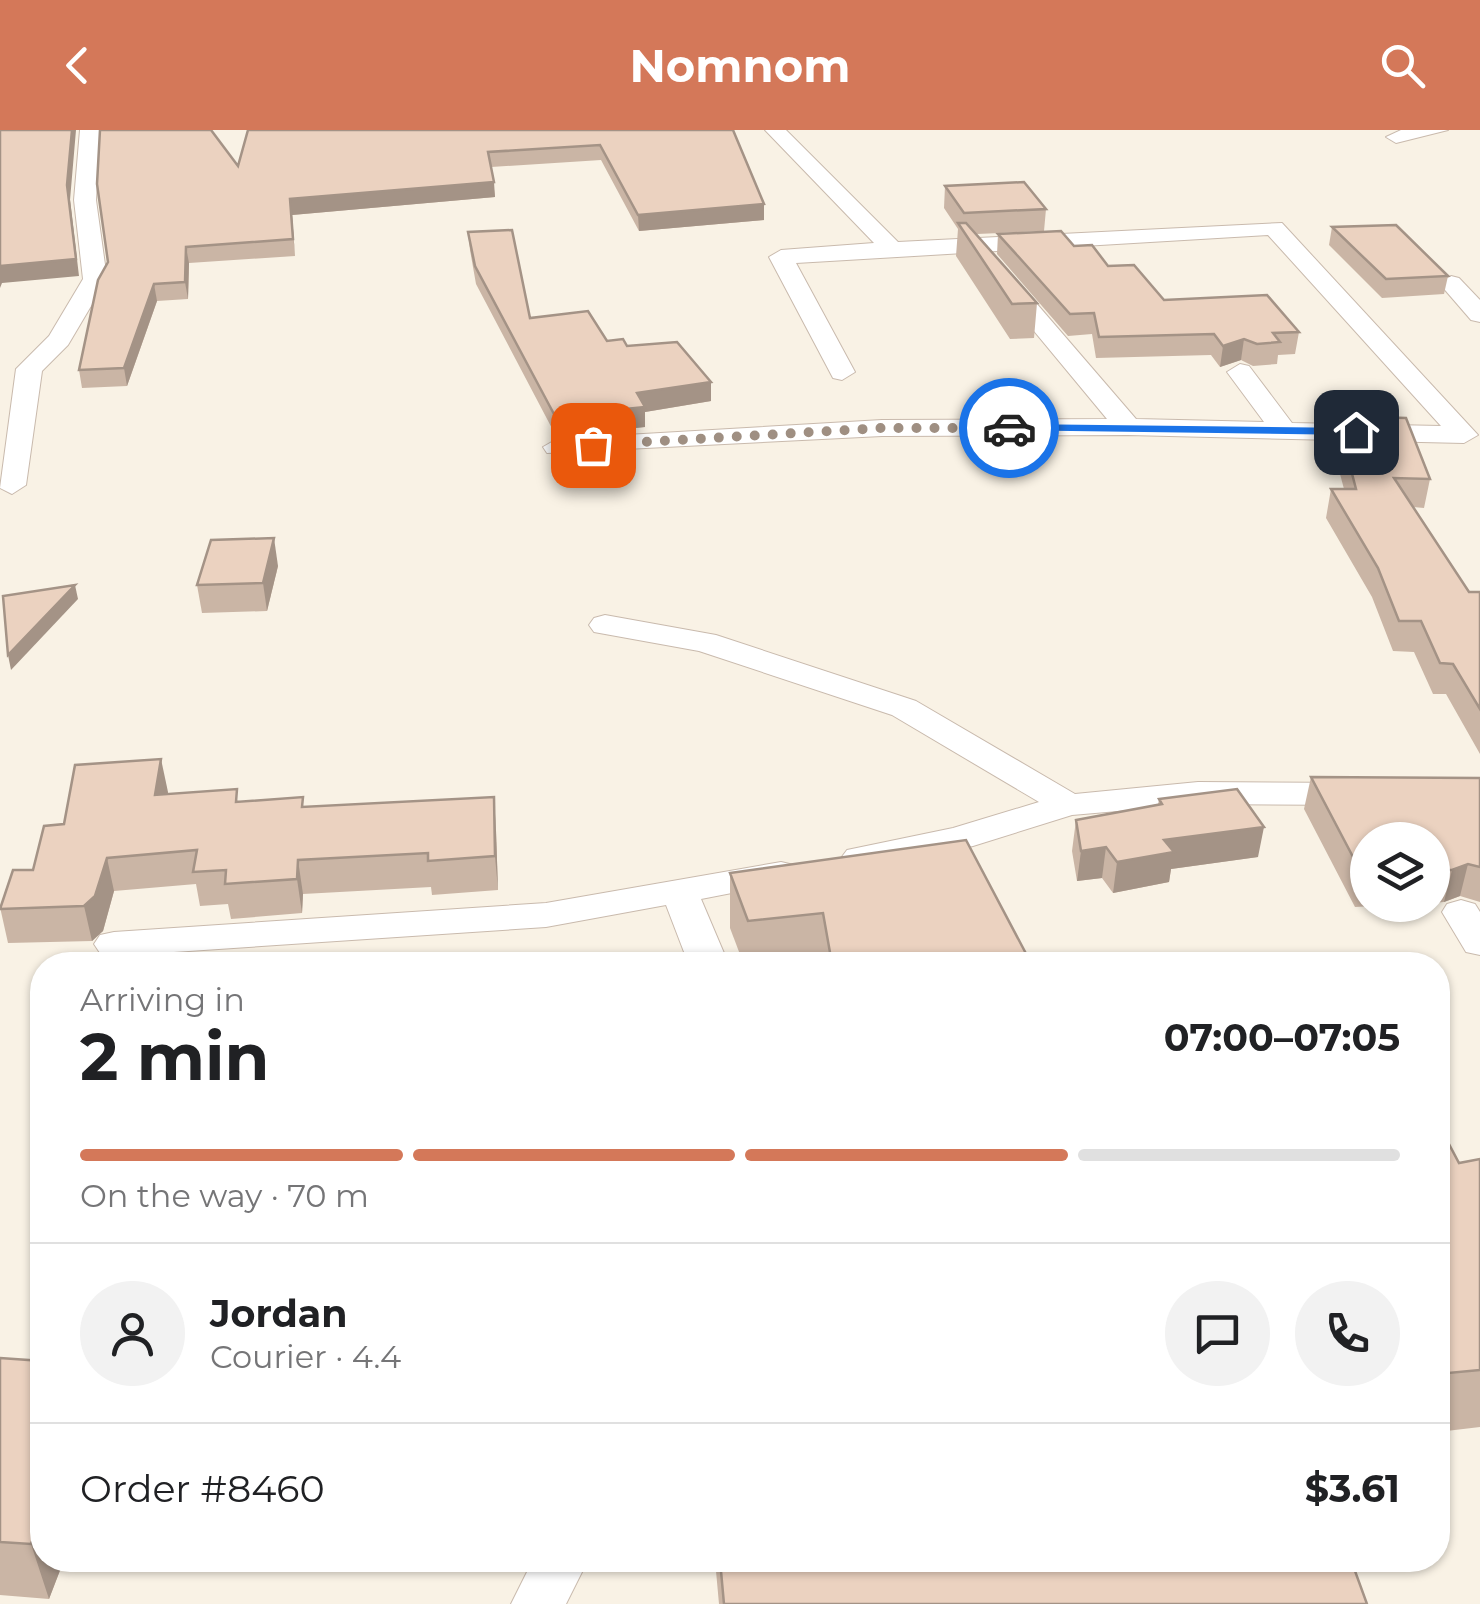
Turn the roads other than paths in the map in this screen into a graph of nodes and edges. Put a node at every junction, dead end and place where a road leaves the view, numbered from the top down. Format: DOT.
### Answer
graph roads {
  1 [pos="90,130"];
  2 [pos="775,130"];
  3 [pos="1438,130"];
  4 [pos="1396,137"];
  5 [pos="972,245"];
  6 [pos="892,249"];
  7 [pos="1452,283"];
  8 [pos="1480,315"];
  9 [pos="842,372"];
  10 [pos="1240,372"];
  11 [pos="1128,427"];
  12 [pos="1283,429"];
  13 [pos="557,447"];
  14 [pos="12,484"];
  15 [pos="605,625"];
  16 [pos="1386,794"];
  17 [pos="1069,805"];
  18 [pos="680,893"];
  19 [pos="114,944"];
  20 [pos="704,952"];
  21 [pos="555,1572"];
  22 [pos="538,1604"];
  1 -- 14 [label="street"];
  2 -- 6 [label="street"];
  3 -- 4 [label="street"];
  5 -- 6 [label="street"];
  5 -- 11 [label="street"];
  5 -- 12 [label="street"];
  6 -- 9 [label="street"];
  7 -- 8 [label="street"];
  10 -- 12 [label="street"];
  11 -- 12 [label="street"];
  11 -- 13 [label="street"];
  15 -- 17 [label="street"];
  16 -- 17 [label="street"];
  17 -- 18 [label="street"];
  18 -- 19 [label="street"];
  18 -- 20 [label="street"];
  21 -- 22 [label="street"];
}
